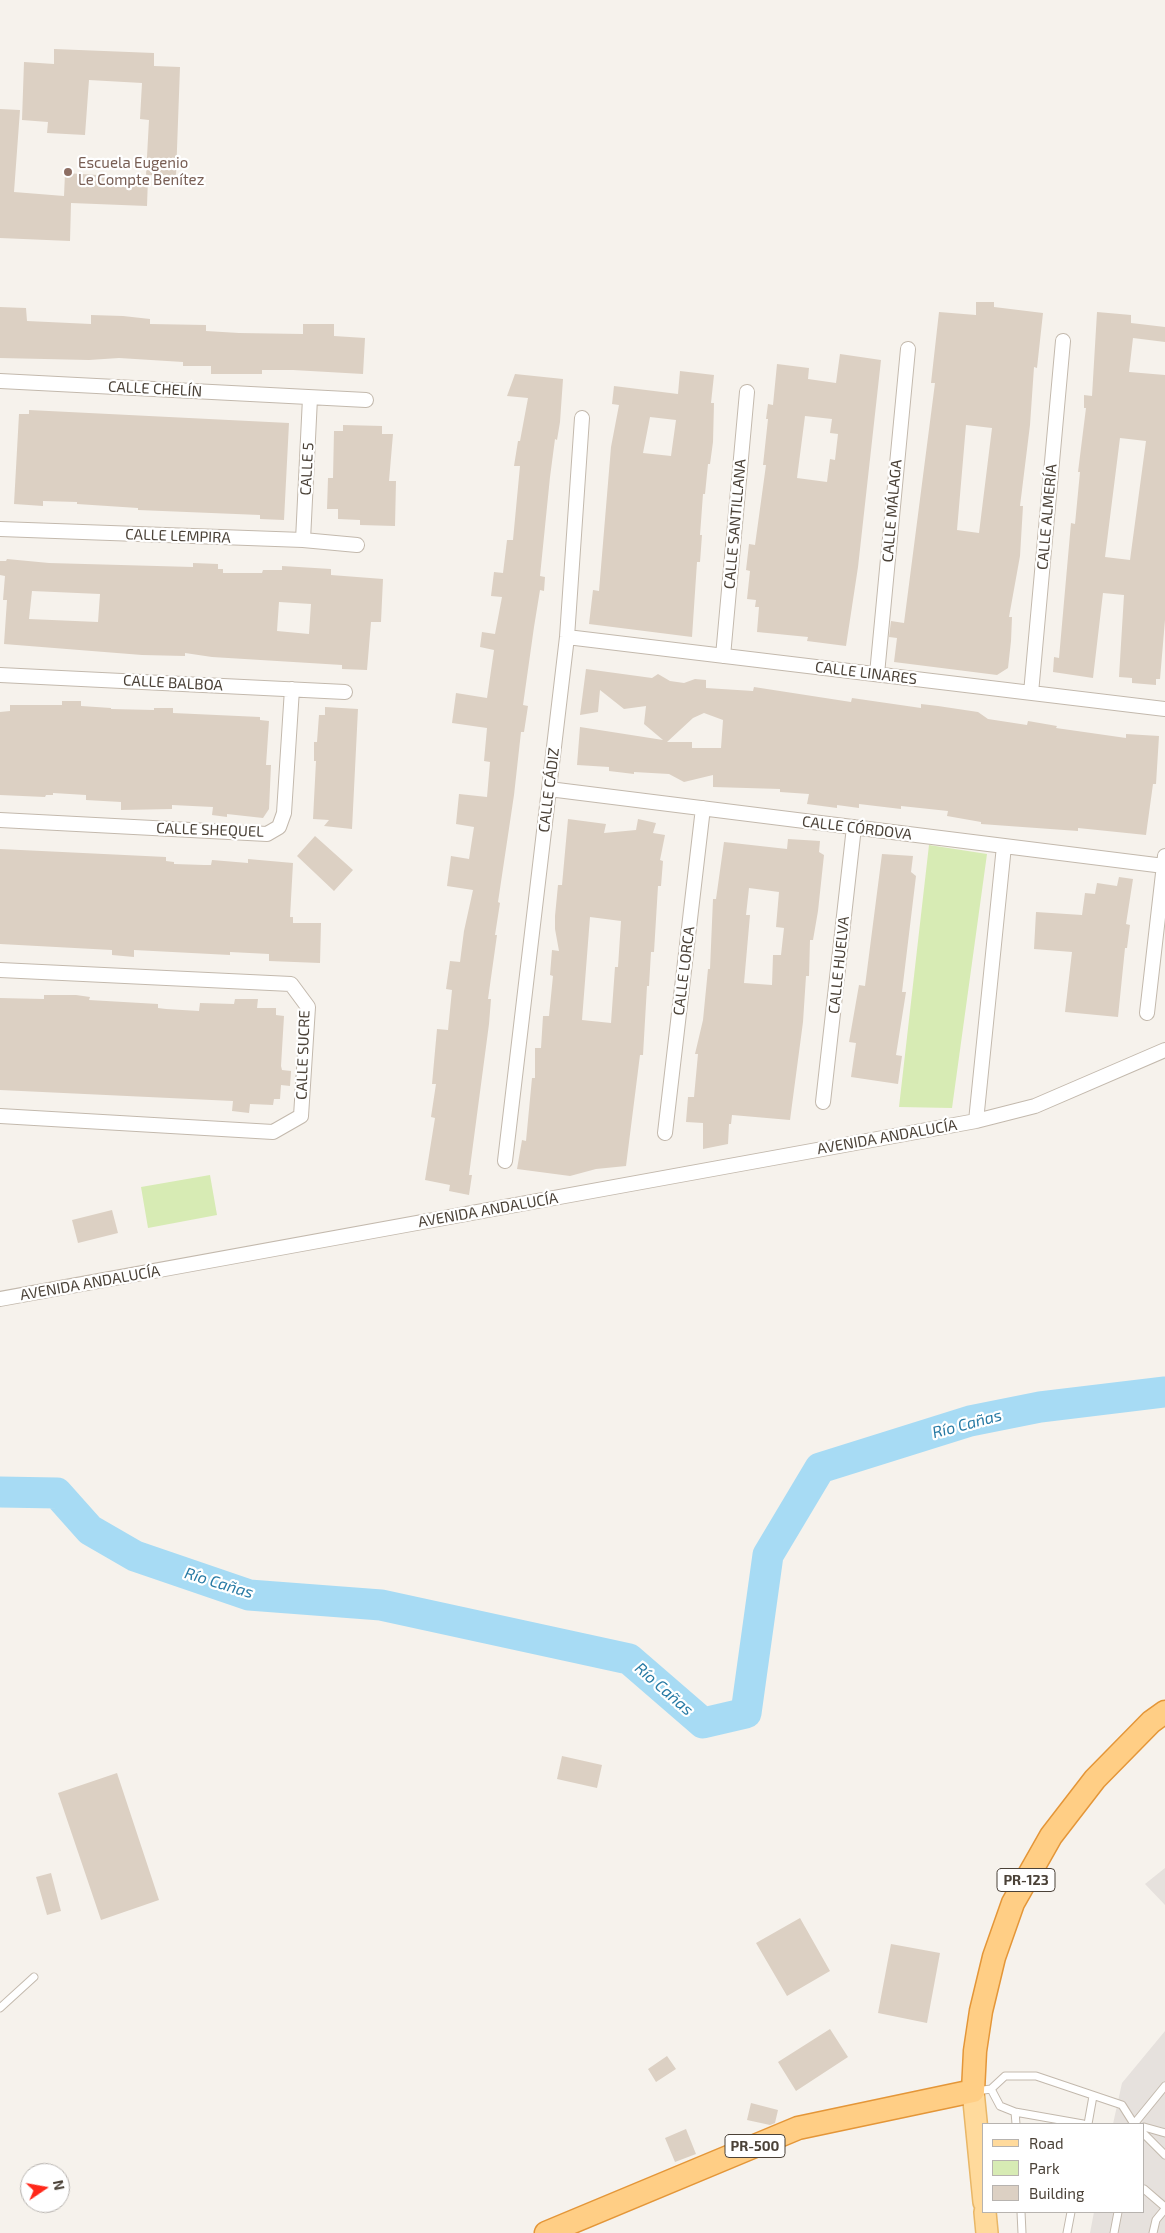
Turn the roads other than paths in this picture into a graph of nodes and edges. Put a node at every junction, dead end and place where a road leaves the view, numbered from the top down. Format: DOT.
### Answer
graph roads {
  1 [pos="1063,341"];
  2 [pos="908,348"];
  3 [pos="0,381"];
  4 [pos="747,392"];
  5 [pos="310,398"];
  6 [pos="366,400"];
  7 [pos="582,418"];
  8 [pos="0,529"];
  9 [pos="303,540"];
  10 [pos="357,545"];
  11 [pos="567,637"];
  12 [pos="723,656"];
  13 [pos="877,674"];
  14 [pos="0,676"];
  15 [pos="292,689"];
  16 [pos="345,692"];
  17 [pos="1030,693"];
  18 [pos="1165,709"];
  19 [pos="549,789"];
  20 [pos="703,808"];
  21 [pos="0,820"];
  22 [pos="854,827"];
  23 [pos="1004,846"];
  24 [pos="1164,861"];
  25 [pos="0,970"];
  26 [pos="1148,1013"];
  27 [pos="1165,1050"];
  28 [pos="824,1102"];
  29 [pos="0,1116"];
  30 [pos="976,1120"];
  31 [pos="665,1134"];
  32 [pos="505,1160"];
  33 [pos="0,1299"];
  34 [pos="1165,1712"];
  35 [pos="34,1977"];
  36 [pos="0,2008"];
  37 [pos="1165,2086"];
  38 [pos="982,2090"];
  39 [pos="1094,2096"];
  40 [pos="1015,2112"];
  41 [pos="983,2123"];
  42 [pos="1016,2123"];
  43 [pos="1077,2123"];
  44 [pos="1088,2123"];
  45 [pos="1133,2123"];
  46 [pos="1135,2123"];
  47 [pos="1145,2127"];
  48 [pos="1165,2133"];
  49 [pos="1145,2135"];
  50 [pos="1165,2155"];
  51 [pos="1145,2190"];
  52 [pos="1165,2208"];
  53 [pos="985,2213"];
  54 [pos="1021,2213"];
  55 [pos="1071,2213"];
  56 [pos="1118,2213"];
  57 [pos="546,2233"];
  58 [pos="987,2233"];
  59 [pos="1022,2233"];
  60 [pos="1067,2233"];
  61 [pos="1114,2233"];
  62 [pos="1152,2233"];
  1 -- 17 [label="street, CALLE ALMERÍA"];
  2 -- 13 [label="street, CALLE MÁLAGA"];
  3 -- 5 [label="street, CALLE CHELÍN"];
  4 -- 12 [label="street, CALLE SANTILLANA"];
  5 -- 6 [label="street, CALLE CHELÍN"];
  5 -- 9 [label="street, CALLE 5"];
  7 -- 11 [label="street, CALLE CÁDIZ"];
  8 -- 9 [label="street, CALLE LEMPIRA"];
  9 -- 10 [label="street, CALLE LEMPIRA"];
  11 -- 12 [label="street, CALLE LINARES"];
  11 -- 19 [label="street, CALLE CÁDIZ"];
  12 -- 13 [label="street, CALLE LINARES"];
  13 -- 17 [label="street, CALLE LINARES"];
  14 -- 15 [label="street, CALLE BALBOA"];
  15 -- 16 [label="street, CALLE BALBOA"];
  15 -- 21 [label="street, CALLE SHEQUEL"];
  17 -- 18 [label="street, CALLE LINARES"];
  19 -- 20 [label="street, CALLE CÓRDOVA"];
  19 -- 32 [label="street, CALLE CÁDIZ"];
  20 -- 22 [label="street, CALLE CÓRDOVA"];
  20 -- 31 [label="street, CALLE LORCA"];
  22 -- 23 [label="street, CALLE CÓRDOVA"];
  22 -- 28 [label="street, CALLE HUELVA"];
  23 -- 24 [label="street, CALLE CÓRDOVA"];
  23 -- 30 [label="street, AVENIDA ANDALUCÍA"];
  24 -- 26 [label="street"];
  25 -- 29 [label="street, CALLE SUCRE"];
  27 -- 30 [label="street, AVENIDA ANDALUCÍA"];
  30 -- 33 [label="street, AVENIDA ANDALUCÍA"];
  34 -- 38 [label="highway, PR-123"];
  35 -- 36 [label="lane"];
  37 -- 46 [label="lane"];
  38 -- 39 [label="lane"];
  38 -- 40 [label="lane"];
  38 -- 41 [label="main road, PR-123"];
  38 -- 57 [label="highway, PR-500 / PR-500"];
  39 -- 44 [label="lane"];
  39 -- 45 [label="lane"];
  40 -- 42 [label="lane"];
  40 -- 43 [label="lane"];
  47 -- 48 [label="lane"];
  49 -- 50 [label="lane"];
  51 -- 52 [label="lane"];
  52 -- 62 [label="lane"];
  53 -- 58 [label="main road"];
  54 -- 59 [label="lane"];
  55 -- 60 [label="lane"];
  56 -- 61 [label="lane"];
}
